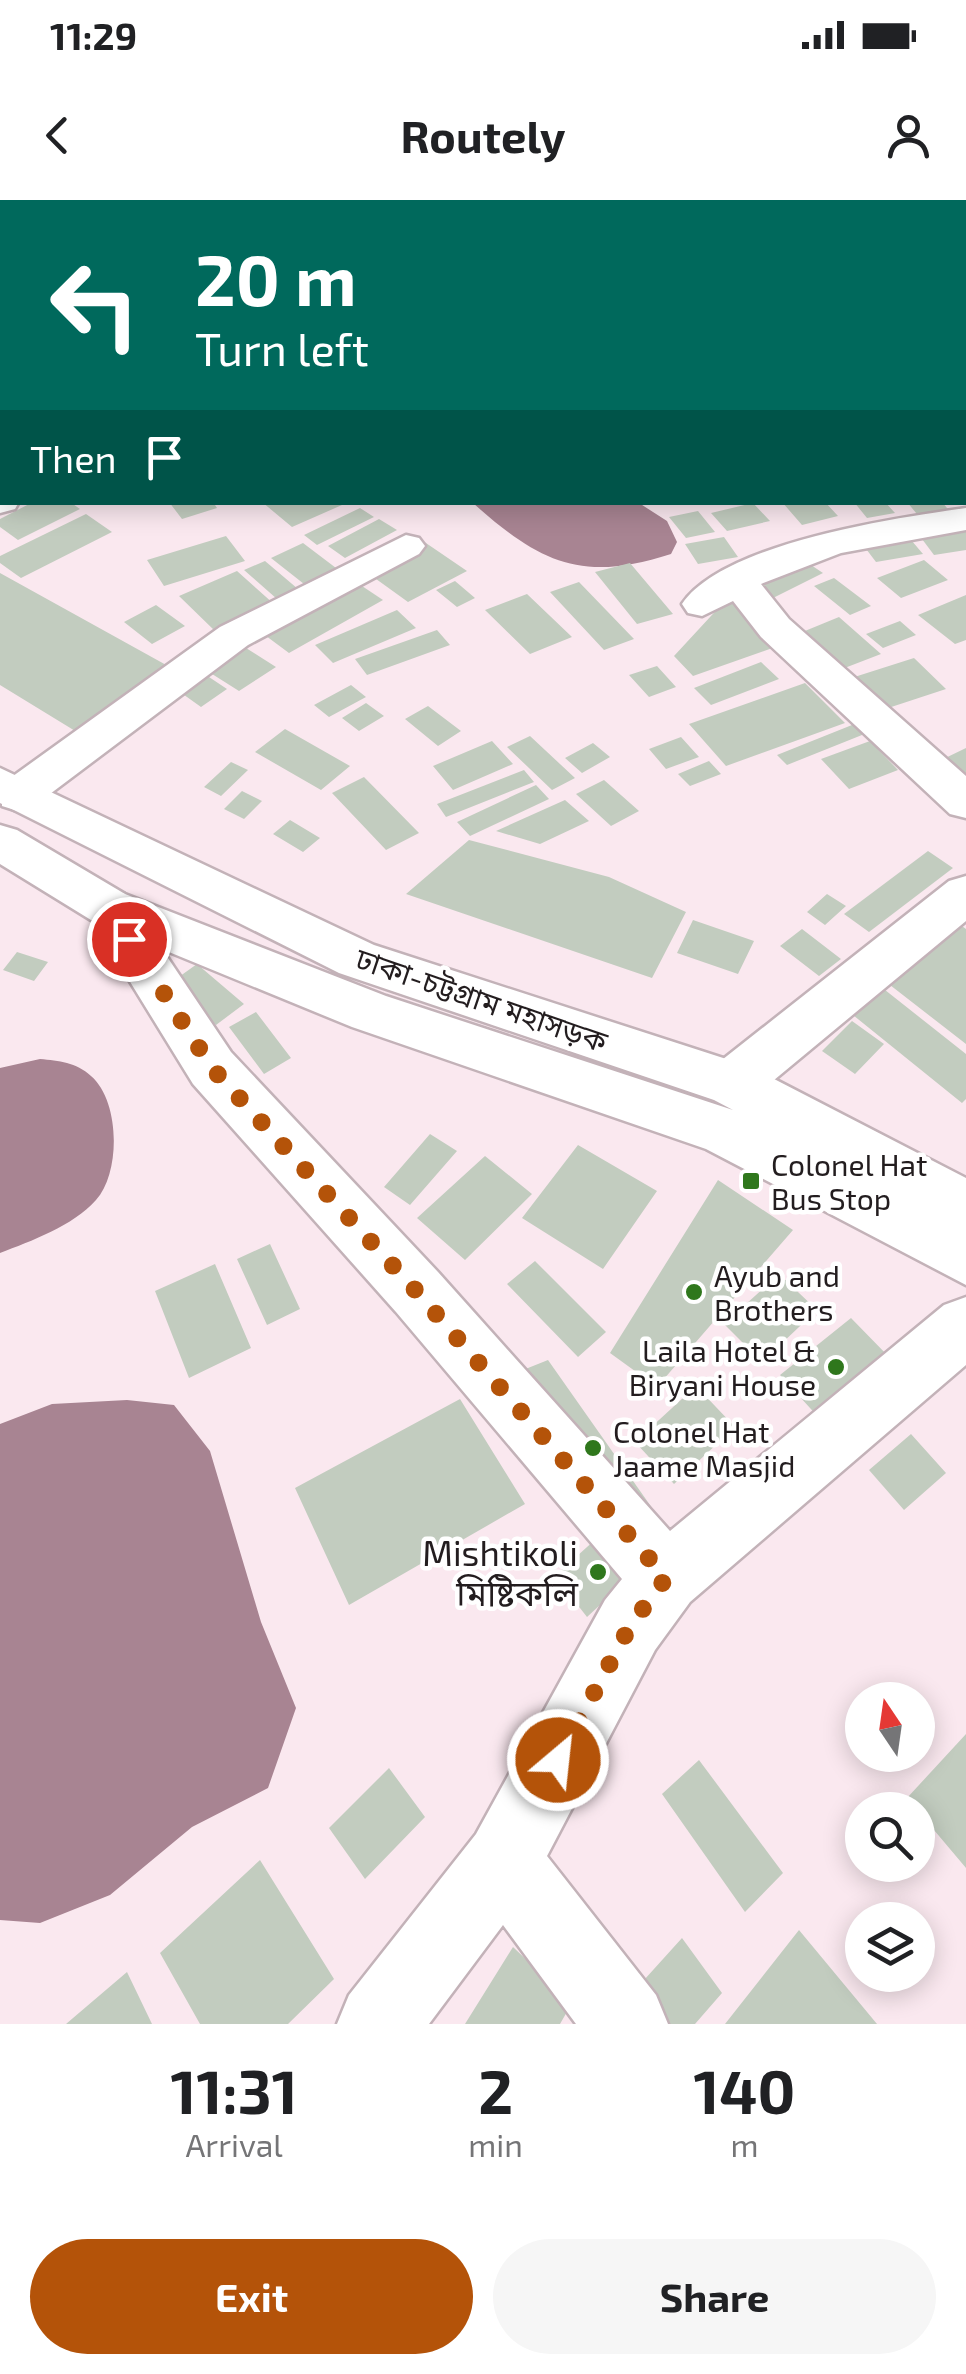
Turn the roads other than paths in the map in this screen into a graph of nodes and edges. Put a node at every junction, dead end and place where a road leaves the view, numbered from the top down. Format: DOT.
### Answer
graph roads {
  1 [pos="843,505"];
  2 [pos="966,519"];
  3 [pos="867,533"];
  4 [pos="406,546"];
  5 [pos="736,578"];
  6 [pos="702,604"];
  7 [pos="966,802"];
  8 [pos="6,807"];
  9 [pos="966,894"];
  10 [pos="108,907"];
  11 [pos="732,1083"];
  12 [pos="966,1207"];
  13 [pos="966,1258"];
  14 [pos="966,1326"];
  15 [pos="666,1578"];
  16 [pos="503,1861"];
  17 [pos="605,2013"];
  18 [pos="378,2024"];
  1 -- 3 [label="main road"];
  2 -- 3 [label="main road"];
  3 -- 5 [label="main road"];
  4 -- 8 [label="main road"];
  5 -- 6 [label="main road"];
  5 -- 7 [label="main road"];
  8 -- 10 [label="main road, ঢাকা-চট্টগ্রাম মহাসড়ক"];
  8 -- 11 [label="main road, ঢাকা-চট্টগ্রাম মহাসড়ক"];
  9 -- 11 [label="main road"];
  10 -- 13 [label="main road, ঢাকা-চট্টগ্রাম মহাসড়ক"];
  10 -- 15 [label="main road"];
  11 -- 12 [label="main road, ঢাকা-চট্টগ্রাম মহাসড়ক"];
  14 -- 15 [label="main road"];
  15 -- 16 [label="main road"];
  16 -- 17 [label="main road"];
  16 -- 18 [label="main road"];
}
